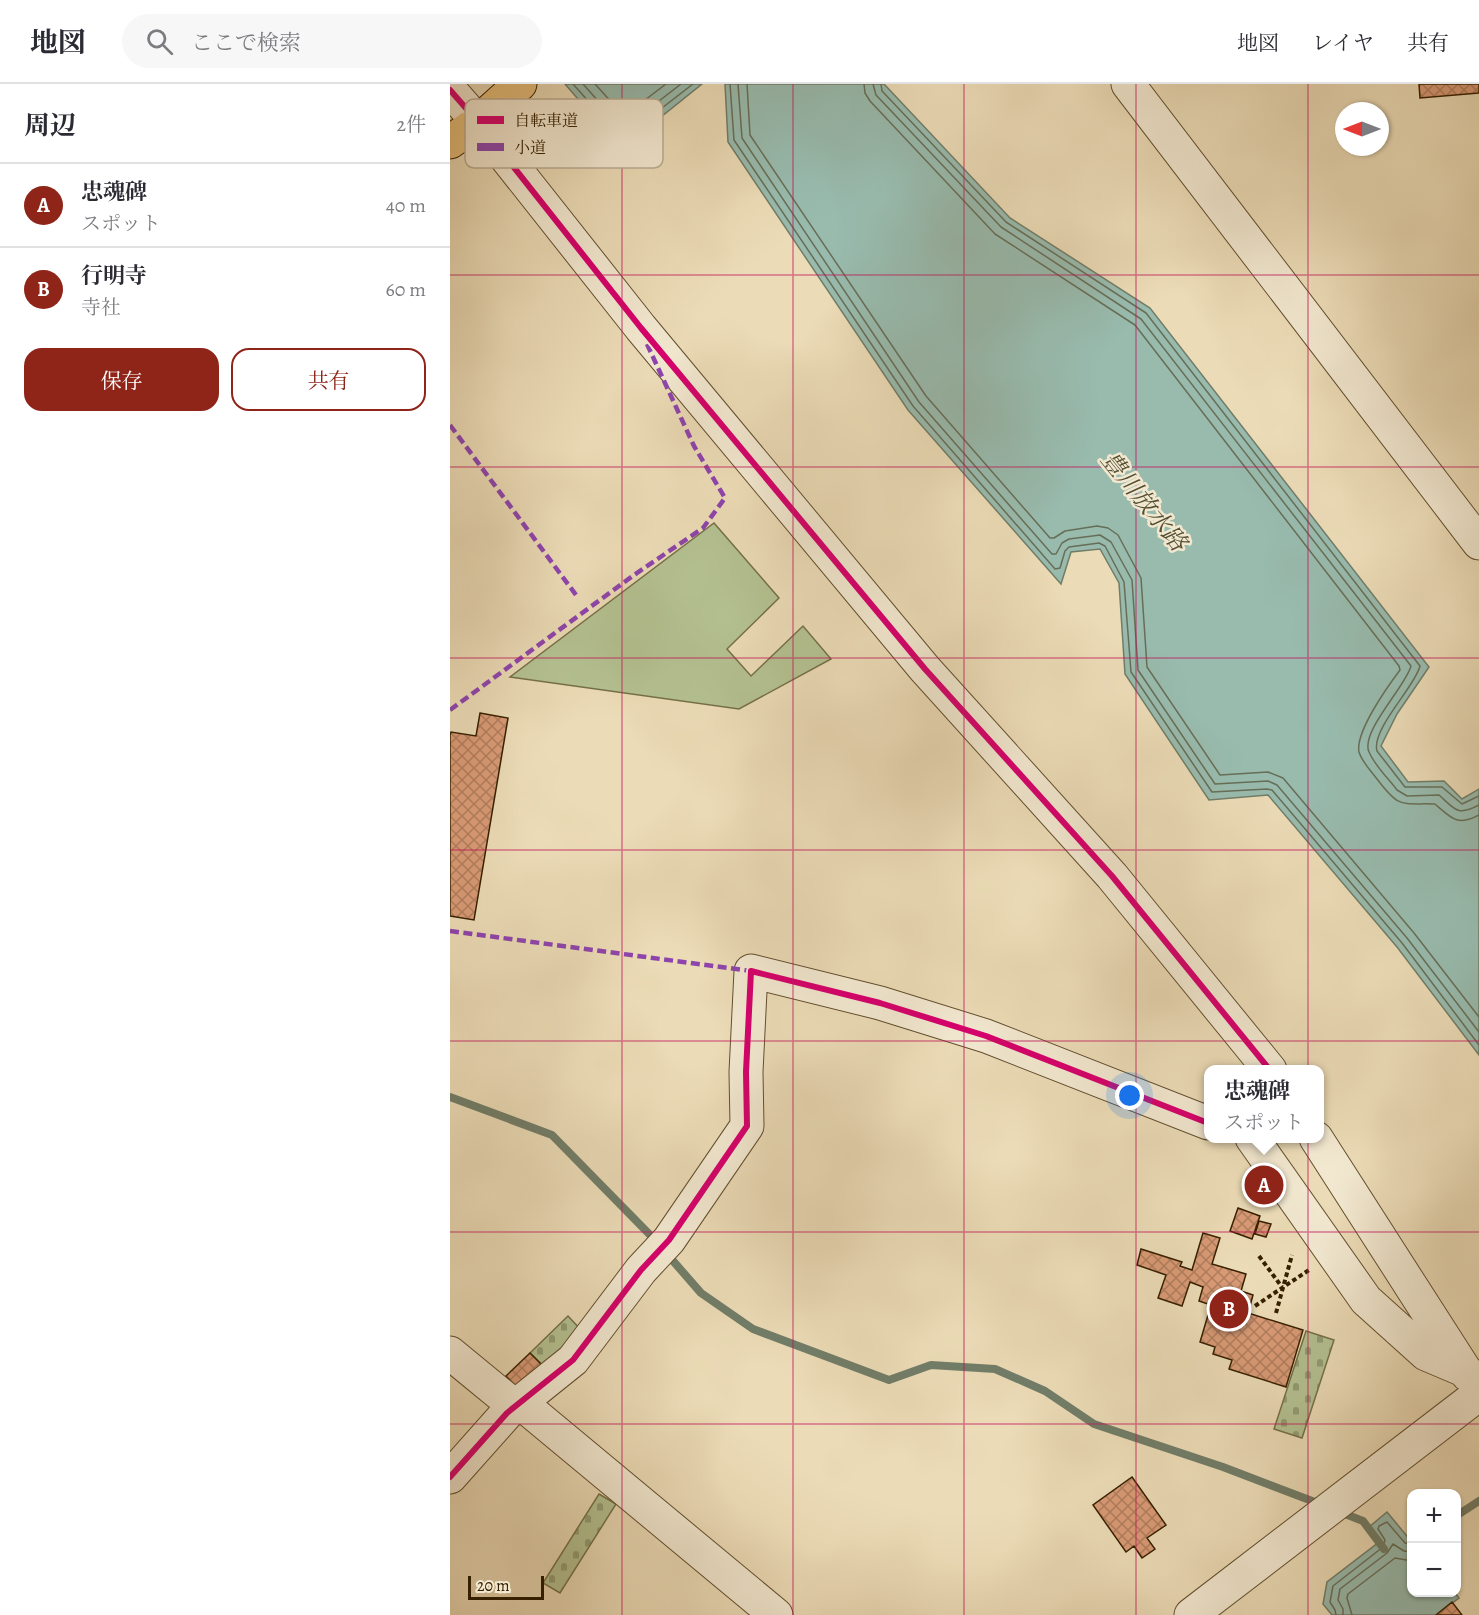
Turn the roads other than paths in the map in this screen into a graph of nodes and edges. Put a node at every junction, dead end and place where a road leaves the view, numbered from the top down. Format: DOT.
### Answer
graph roads {
  1 [pos="520,84"];
  2 [pos="1128,84"];
  3 [pos="450,90"];
  4 [pos="503,99"];
  5 [pos="465,107"];
  6 [pos="465,131"];
  7 [pos="450,142"];
  8 [pos="514,168"];
  9 [pos="1479,543"];
  10 [pos="1266,1065"];
  11 [pos="1204,1120"];
  12 [pos="1256,1143"];
  13 [pos="1319,1143"];
  14 [pos="450,1353"];
  15 [pos="1476,1389"];
  16 [pos="517,1405"];
  17 [pos="450,1478"];
  18 [pos="776,1615"];
  19 [pos="1191,1615"];
  1 -- 4 [label="main road"];
  2 -- 9 [label="street"];
  3 -- 5 [label="street"];
  6 -- 7 [label="main road"];
  8 -- 10 [label="street"];
  11 -- 16 [label="street"];
  12 -- 15 [label="street"];
  13 -- 15 [label="street"];
  14 -- 16 [label="street"];
  15 -- 19 [label="street"];
  16 -- 17 [label="street"];
  16 -- 18 [label="street"];
}
